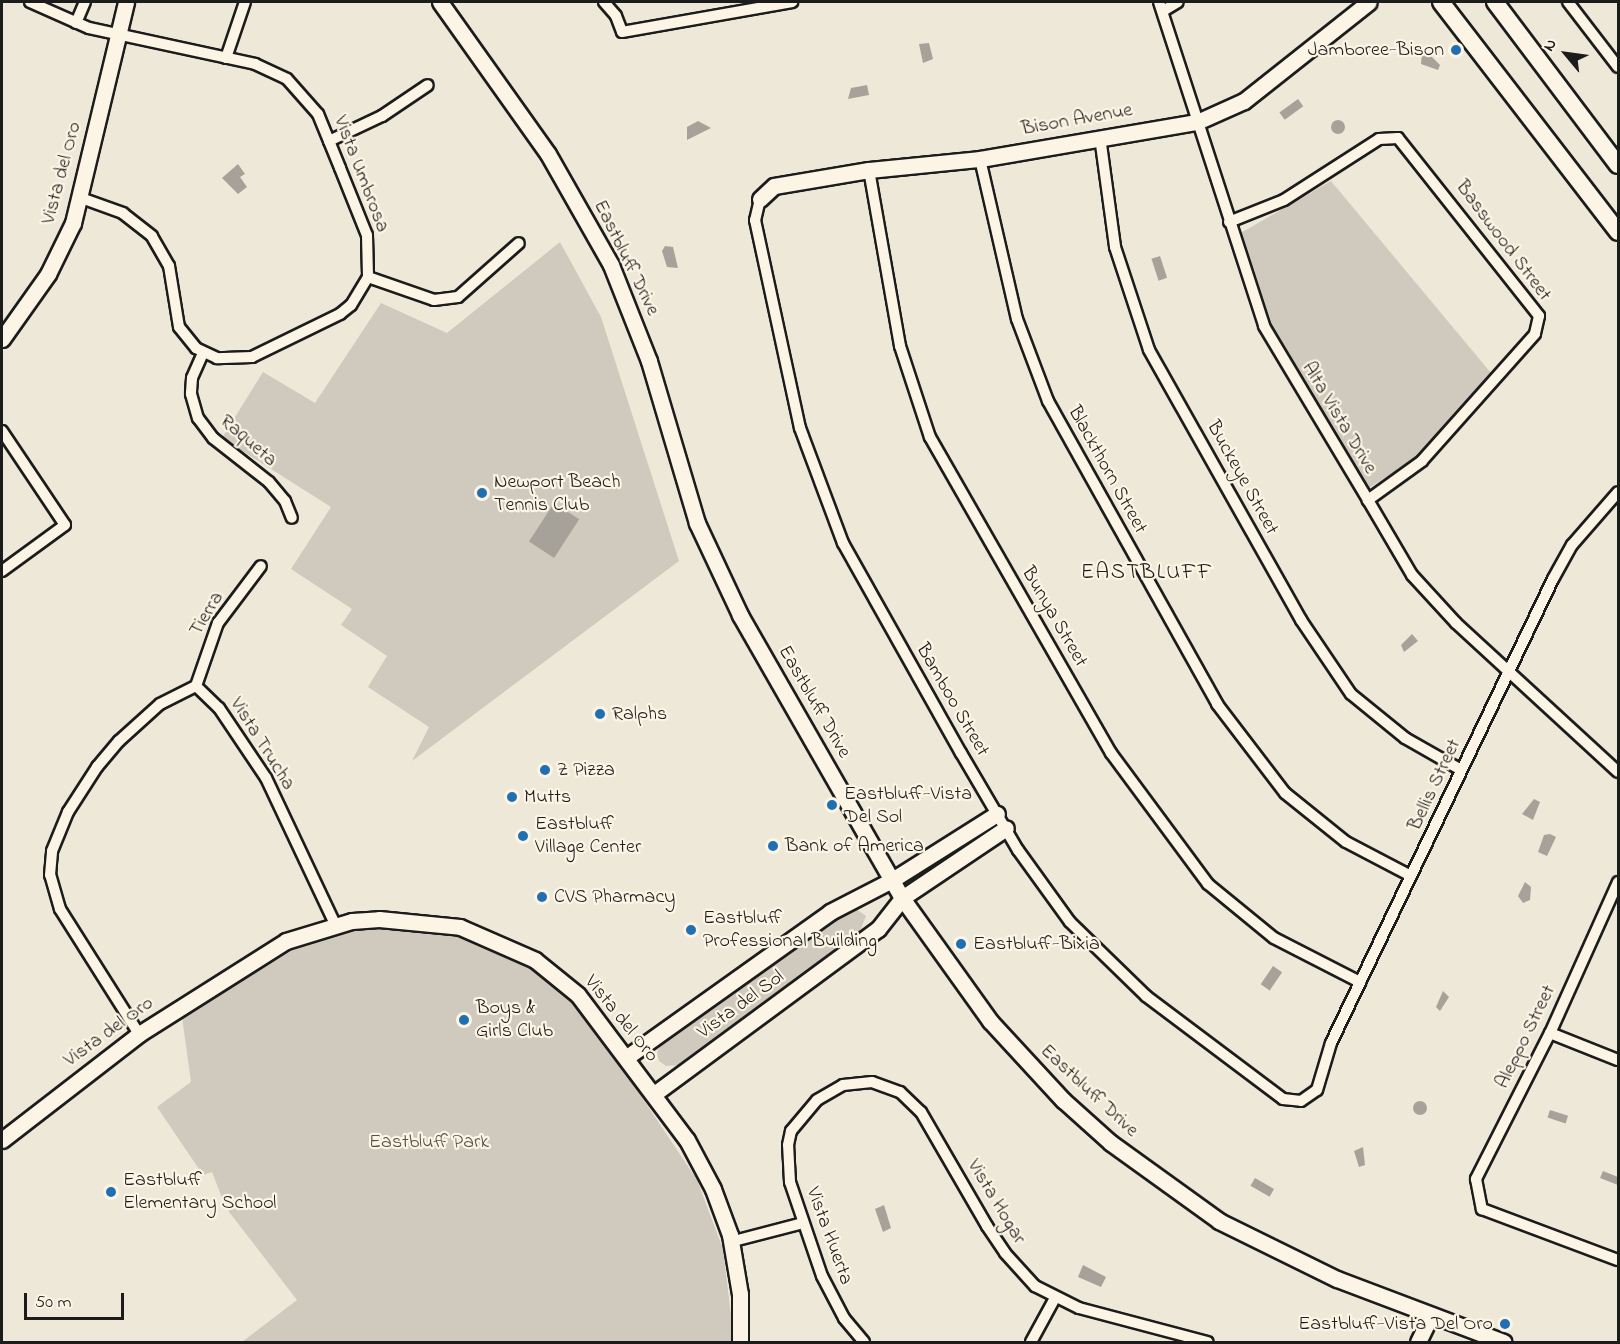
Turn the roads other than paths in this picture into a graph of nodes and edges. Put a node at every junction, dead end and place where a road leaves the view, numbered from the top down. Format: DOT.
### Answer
graph roads {
  1 [pos="30,2"];
  2 [pos="85,2"];
  3 [pos="126,2"];
  4 [pos="245,2"];
  5 [pos="440,2"];
  6 [pos="604,2"];
  7 [pos="792,2"];
  8 [pos="1178,2"];
  9 [pos="1369,2"];
  10 [pos="1441,2"];
  11 [pos="1494,2"];
  12 [pos="1568,2"];
  13 [pos="1161,6"];
  14 [pos="76,23"];
  15 [pos="117,35"];
  16 [pos="226,58"];
  17 [pos="1618,67"];
  18 [pos="428,85"];
  19 [pos="1197,122"];
  20 [pos="1100,137"];
  21 [pos="329,141"];
  22 [pos="980,159"];
  23 [pos="1618,165"];
  24 [pos="869,170"];
  25 [pos="81,198"];
  26 [pos="760,198"];
  27 [pos="1229,222"];
  28 [pos="1618,232"];
  29 [pos="519,243"];
  30 [pos="368,277"];
  31 [pos="2,339"];
  32 [pos="203,353"];
  33 [pos="2,431"];
  34 [pos="1618,492"];
  35 [pos="1368,500"];
  36 [pos="292,518"];
  37 [pos="261,566"];
  38 [pos="2,571"];
  39 [pos="1507,674"];
  40 [pos="196,686"];
  41 [pos="1461,770"];
  42 [pos="1618,772"];
  43 [pos="997,814"];
  44 [pos="1006,828"];
  45 [pos="1411,876"];
  46 [pos="892,880"];
  47 [pos="1618,882"];
  48 [pos="902,898"];
  49 [pos="336,926"];
  50 [pos="1360,982"];
  51 [pos="1550,1033"];
  52 [pos="139,1034"];
  53 [pos="627,1057"];
  54 [pos="1618,1060"];
  55 [pos="654,1094"];
  56 [pos="1301,1101"];
  57 [pos="791,1131"];
  58 [pos="2,1140"];
  59 [pos="803,1223"];
  60 [pos="730,1242"];
  61 [pos="1618,1260"];
  62 [pos="1055,1298"];
  63 [pos="1431,1315"];
  64 [pos="740,1342"];
  65 [pos="864,1342"];
  66 [pos="1031,1342"];
  67 [pos="1208,1342"];
  68 [pos="1418,1342"];
  69 [pos="1504,1342"];
  1 -- 14 [label="street, Vista Umbrosa"];
  2 -- 14 [label="street"];
  3 -- 15 [label="street, Vista del Oro"];
  4 -- 16 [label="street"];
  5 -- 46 [label="street, Eastbluff Drive"];
  6 -- 7 [label="street"];
  8 -- 13 [label="street"];
  9 -- 19 [label="street, Bison Avenue"];
  10 -- 28 [label="main road"];
  11 -- 23 [label="main road"];
  12 -- 17 [label="street"];
  13 -- 19 [label="street, Alta Vista Drive"];
  14 -- 15 [label="street, Vista Umbrosa"];
  15 -- 16 [label="street, Vista Umbrosa"];
  15 -- 25 [label="street, Vista del Oro"];
  16 -- 21 [label="street, Vista Umbrosa"];
  18 -- 21 [label="street"];
  19 -- 20 [label="street, Bison Avenue"];
  19 -- 27 [label="street, Alta Vista Drive"];
  20 -- 22 [label="street, Bison Avenue"];
  20 -- 41 [label="street, Buckeye Street"];
  21 -- 30 [label="street, Vista Umbrosa"];
  22 -- 24 [label="street, Bison Avenue"];
  22 -- 45 [label="street, Blackthorn Street"];
  24 -- 26 [label="street, Bison Avenue"];
  24 -- 50 [label="street, Bunya Street"];
  25 -- 31 [label="street, Vista del Oro"];
  25 -- 32 [label="street"];
  26 -- 43 [label="street, Bamboo Street"];
  27 -- 35 [label="street, Alta Vista Drive"];
  27 -- 35 [label="street, Basswood Street"];
  29 -- 30 [label="street"];
  30 -- 32 [label="street"];
  32 -- 36 [label="street, Raqueta"];
  33 -- 38 [label="street"];
  34 -- 39 [label="street, Bellis Street"];
  35 -- 39 [label="street, Alta Vista Drive"];
  37 -- 40 [label="street, Tierra"];
  39 -- 41 [label="street, Bellis Street"];
  39 -- 42 [label="street, Alta Vista Drive"];
  40 -- 49 [label="street, Vista Trucha"];
  40 -- 52 [label="street"];
  41 -- 45 [label="street, Bellis Street"];
  43 -- 44 [label="street, Bamboo Street"];
  43 -- 46 [label="street, Vista del Sol"];
  44 -- 48 [label="street, Vista del Sol"];
  44 -- 56 [label="street, Bamboo Street"];
  45 -- 50 [label="street, Bellis Street"];
  46 -- 48 [label="street, Eastbluff Drive"];
  46 -- 53 [label="street, Vista del Sol"];
  47 -- 51 [label="street, Aleppo Street"];
  48 -- 55 [label="street, Vista del Sol"];
  48 -- 63 [label="street, Eastbluff Drive"];
  49 -- 52 [label="street, Vista del Oro"];
  49 -- 53 [label="street, Vista del Oro"];
  50 -- 56 [label="street, Bellis Street"];
  51 -- 54 [label="street"];
  51 -- 61 [label="street, Aleppo Street"];
  52 -- 58 [label="street, Vista del Oro"];
  53 -- 55 [label="street, Vista del Oro"];
  55 -- 60 [label="street, Vista del Oro"];
  57 -- 59 [label="street, Vista Huerta"];
  57 -- 62 [label="street, Vista Hogar"];
  59 -- 60 [label="street"];
  59 -- 65 [label="street, Vista Huerta"];
  60 -- 64 [label="street, Vista del Oro"];
  62 -- 66 [label="street"];
  62 -- 67 [label="street, Vista Hogar"];
  63 -- 68 [label="street"];
  63 -- 69 [label="street, Eastbluff Drive"];
}
